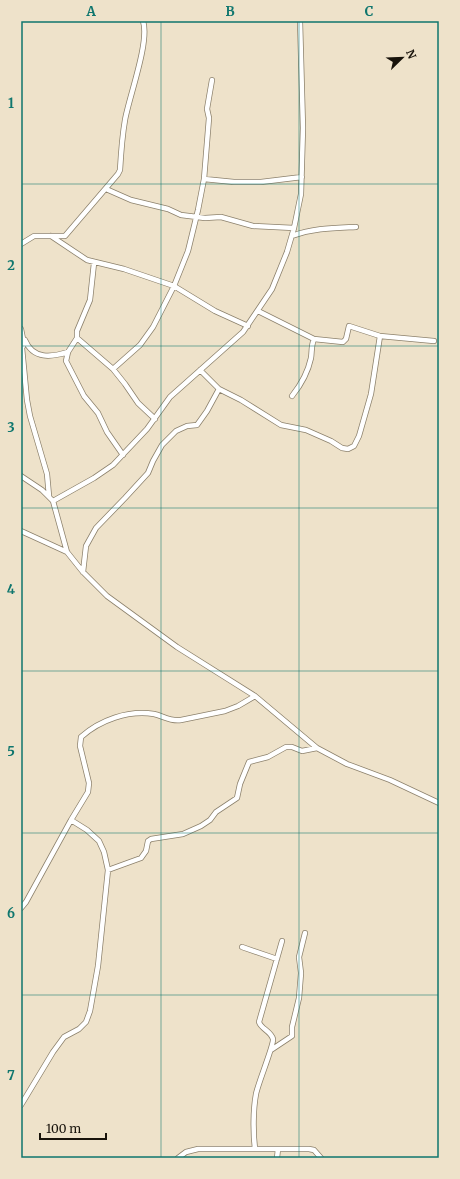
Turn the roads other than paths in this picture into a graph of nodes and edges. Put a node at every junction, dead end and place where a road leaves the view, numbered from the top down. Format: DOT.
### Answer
graph roads {
  1 [pos="143,21"];
  2 [pos="300,21"];
  3 [pos="212,80"];
  4 [pos="302,177"];
  5 [pos="204,179"];
  6 [pos="106,189"];
  7 [pos="196,217"];
  8 [pos="356,227"];
  9 [pos="294,228"];
  10 [pos="51,236"];
  11 [pos="292,236"];
  12 [pos="21,244"];
  13 [pos="94,262"];
  14 [pos="174,286"];
  15 [pos="258,311"];
  16 [pos="248,326"];
  17 [pos="21,328"];
  18 [pos="380,336"];
  19 [pos="77,338"];
  20 [pos="314,339"];
  21 [pos="434,341"];
  22 [pos="68,352"];
  23 [pos="113,370"];
  24 [pos="200,370"];
  25 [pos="219,389"];
  26 [pos="292,396"];
  27 [pos="155,419"];
  28 [pos="123,455"];
  29 [pos="21,476"];
  30 [pos="49,496"];
  31 [pos="53,501"];
  32 [pos="21,531"];
  33 [pos="67,552"];
  34 [pos="83,572"];
  35 [pos="255,696"];
  36 [pos="317,748"];
  37 [pos="439,803"];
  38 [pos="71,820"];
  39 [pos="108,870"];
  40 [pos="21,908"];
  41 [pos="305,932"];
  42 [pos="282,941"];
  43 [pos="242,947"];
  44 [pos="277,959"];
  45 [pos="271,1050"];
  46 [pos="21,1105"];
  47 [pos="255,1149"];
  48 [pos="278,1149"];
  49 [pos="178,1158"];
  50 [pos="276,1158"];
  51 [pos="321,1158"];
  1 -- 6 [label="street"];
  2 -- 4 [label="street"];
  3 -- 5 [label="street"];
  4 -- 5 [label="street"];
  4 -- 9 [label="street"];
  5 -- 7 [label="street"];
  6 -- 7 [label="street"];
  6 -- 10 [label="street"];
  7 -- 9 [label="street"];
  7 -- 14 [label="street"];
  8 -- 11 [label="street"];
  9 -- 11 [label="street"];
  10 -- 12 [label="street"];
  10 -- 13 [label="street"];
  11 -- 15 [label="street"];
  13 -- 14 [label="street"];
  13 -- 19 [label="street"];
  14 -- 16 [label="street"];
  14 -- 23 [label="street"];
  15 -- 16 [label="street"];
  15 -- 20 [label="street"];
  16 -- 24 [label="street"];
  17 -- 22 [label="street"];
  17 -- 30 [label="street"];
  18 -- 20 [label="street"];
  18 -- 21 [label="street"];
  18 -- 25 [label="street"];
  19 -- 22 [label="street"];
  19 -- 23 [label="street"];
  20 -- 26 [label="street"];
  22 -- 28 [label="street"];
  23 -- 27 [label="street"];
  24 -- 25 [label="street"];
  24 -- 27 [label="street"];
  25 -- 34 [label="street"];
  27 -- 28 [label="street"];
  28 -- 31 [label="street"];
  29 -- 30 [label="street"];
  30 -- 31 [label="street"];
  31 -- 33 [label="street"];
  32 -- 33 [label="street"];
  33 -- 34 [label="street"];
  34 -- 35 [label="street"];
  35 -- 36 [label="street"];
  35 -- 38 [label="street"];
  36 -- 37 [label="street"];
  36 -- 39 [label="street"];
  38 -- 39 [label="street"];
  38 -- 40 [label="street"];
  39 -- 46 [label="street"];
  41 -- 45 [label="street"];
  42 -- 44 [label="street"];
  43 -- 44 [label="street"];
  44 -- 45 [label="street"];
  45 -- 47 [label="street"];
  47 -- 48 [label="street"];
  47 -- 49 [label="street"];
  48 -- 50 [label="street"];
  48 -- 51 [label="street"];
}
